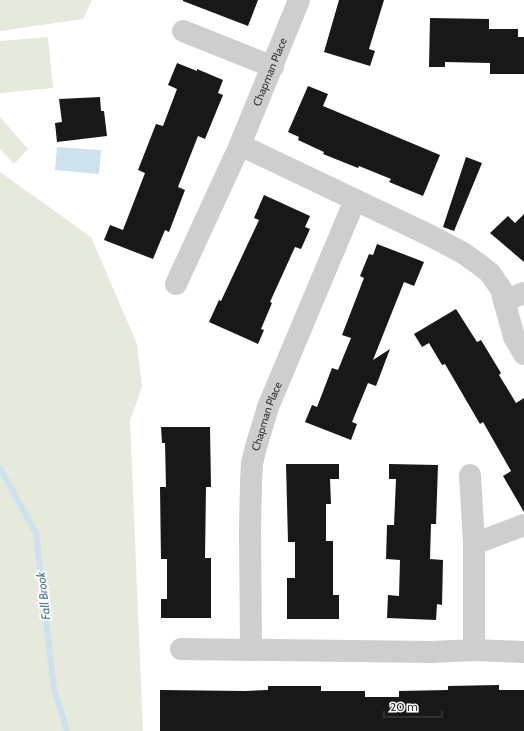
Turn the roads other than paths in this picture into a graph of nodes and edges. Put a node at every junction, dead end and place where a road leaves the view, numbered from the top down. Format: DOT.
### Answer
graph roads {
  1 [pos="299,0"];
  2 [pos="183,31"];
  3 [pos="273,67"];
  4 [pos="240,145"];
  5 [pos="355,200"];
  6 [pos="176,284"];
  7 [pos="524,293"];
  8 [pos="504,301"];
  9 [pos="524,354"];
  10 [pos="470,475"];
  11 [pos="524,525"];
  12 [pos="474,544"];
  13 [pos="181,649"];
  14 [pos="252,649"];
  15 [pos="474,650"];
  16 [pos="524,652"];
  1 -- 3 [label="street, Chapman Place"];
  2 -- 3 [label="street"];
  3 -- 4 [label="street, Chapman Place"];
  4 -- 5 [label="street"];
  4 -- 6 [label="street, Chapman Place"];
  5 -- 8 [label="street"];
  5 -- 14 [label="street, Chapman Place"];
  7 -- 8 [label="street"];
  8 -- 9 [label="street"];
  10 -- 12 [label="street"];
  11 -- 12 [label="street"];
  12 -- 15 [label="street"];
  13 -- 14 [label="street"];
  14 -- 15 [label="street"];
  15 -- 16 [label="street"];
}
